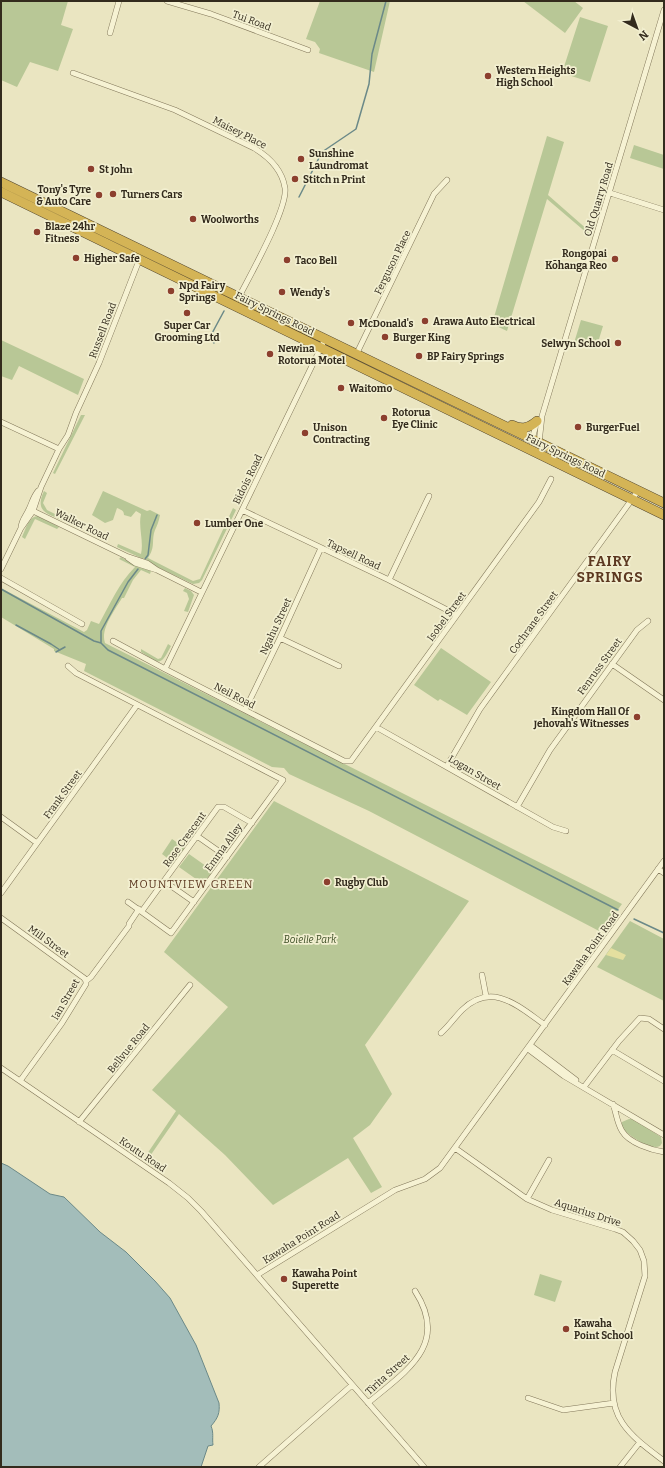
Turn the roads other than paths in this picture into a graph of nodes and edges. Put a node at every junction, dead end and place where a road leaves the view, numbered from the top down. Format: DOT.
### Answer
graph roads {
  1 [pos="119,1"];
  2 [pos="167,1"];
  3 [pos="664,10"];
  4 [pos="110,33"];
  5 [pos="308,50"];
  6 [pos="73,73"];
  7 [pos="448,180"];
  8 [pos="4,188"];
  9 [pos="610,193"];
  10 [pos="664,210"];
  11 [pos="143,251"];
  12 [pos="139,260"];
  13 [pos="237,301"];
  14 [pos="325,339"];
  15 [pos="320,348"];
  16 [pos="354,359"];
  17 [pos="428,389"];
  18 [pos="471,410"];
  19 [pos="453,412"];
  20 [pos="540,418"];
  21 [pos="1,422"];
  22 [pos="478,424"];
  23 [pos="537,441"];
  24 [pos="59,449"];
  25 [pos="566,467"];
  26 [pos="551,479"];
  27 [pos="638,491"];
  28 [pos="429,496"];
  29 [pos="633,500"];
  30 [pos="664,503"];
  31 [pos="31,510"];
  32 [pos="242,510"];
  33 [pos="664,515"];
  34 [pos="321,548"];
  35 [pos="1,569"];
  36 [pos="1,578"];
  37 [pos="389,580"];
  38 [pos="201,592"];
  39 [pos="457,615"];
  40 [pos="648,621"];
  41 [pos="82,624"];
  42 [pos="280,638"];
  43 [pos="113,641"];
  44 [pos="612,664"];
  45 [pos="68,666"];
  46 [pos="339,666"];
  47 [pos="165,669"];
  48 [pos="664,700"];
  49 [pos="137,705"];
  50 [pos="245,710"];
  51 [pos="376,727"];
  52 [pos="352,761"];
  53 [pos="447,766"];
  54 [pos="517,807"];
  55 [pos="1,817"];
  56 [pos="252,823"];
  57 [pos="566,831"];
  58 [pos="197,836"];
  59 [pos="37,843"];
  60 [pos="227,857"];
  61 [pos="664,861"];
  62 [pos="658,869"];
  63 [pos="664,873"];
  64 [pos="164,881"];
  65 [pos="1,893"];
  66 [pos="128,902"];
  67 [pos="194,902"];
  68 [pos="141,910"];
  69 [pos="1,918"];
  70 [pos="482,974"];
  71 [pos="86,981"];
  72 [pos="190,985"];
  73 [pos="486,996"];
  74 [pos="545,1025"];
  75 [pos="664,1028"];
  76 [pos="441,1033"];
  77 [pos="529,1047"];
  78 [pos="612,1050"];
  79 [pos="1,1068"];
  80 [pos="20,1081"];
  81 [pos="664,1081"];
  82 [pos="584,1087"];
  83 [pos="613,1104"];
  84 [pos="79,1122"];
  85 [pos="664,1135"];
  86 [pos="455,1148"];
  87 [pos="664,1152"];
  88 [pos="549,1160"];
  89 [pos="527,1199"];
  90 [pos="257,1275"];
  91 [pos="415,1291"];
  92 [pos="352,1385"];
  93 [pos="528,1398"];
  94 [pos="368,1403"];
  95 [pos="614,1403"];
  96 [pos="640,1442"];
  97 [pos="664,1461"];
  98 [pos="259,1467"];
  99 [pos="424,1467"];
  100 [pos="620,1467"];
  1 -- 4 [label="street"];
  2 -- 5 [label="street, Tui Road"];
  3 -- 9 [label="street, Old Quarry Road"];
  6 -- 13 [label="street, Maisey Place"];
  7 -- 16 [label="street, Ferguson Place"];
  8 -- 11 [label="highway, Fairy Springs Road"];
  8 -- 12 [label="highway, Fairy Springs Road"];
  9 -- 10 [label="street"];
  9 -- 20 [label="street, Old Quarry Road"];
  11 -- 12 [label="street, Russell Road"];
  11 -- 13 [label="highway, Fairy Springs Road"];
  12 -- 13 [label="highway, Fairy Springs Road"];
  12 -- 24 [label="street, Russell Road"];
  13 -- 14 [label="highway, Fairy Springs Road"];
  13 -- 15 [label="highway, Fairy Springs Road"];
  14 -- 15 [label="street, Bidois Road"];
  14 -- 16 [label="highway, Fairy Springs Road"];
  15 -- 16 [label="highway, Fairy Springs Road"];
  15 -- 32 [label="street, Bidois Road"];
  16 -- 17 [label="highway, Fairy Springs Road"];
  16 -- 19 [label="highway, Fairy Springs Road"];
  17 -- 18 [label="highway, Fairy Springs Road"];
  17 -- 19 [label="highway"];
  18 -- 20 [label="highway"];
  18 -- 23 [label="highway, Fairy Springs Road"];
  19 -- 22 [label="highway, Fairy Springs Road"];
  20 -- 23 [label="street, Old Quarry Road"];
  21 -- 24 [label="street"];
  22 -- 23 [label="highway"];
  22 -- 25 [label="highway, Fairy Springs Road"];
  23 -- 25 [label="highway"];
  23 -- 27 [label="highway, Fairy Springs Road"];
  24 -- 31 [label="street, Russell Road"];
  25 -- 29 [label="highway, Fairy Springs Road"];
  26 -- 39 [label="street, Isobel Street"];
  27 -- 29 [label="street, Cochrane Street"];
  27 -- 30 [label="highway, Fairy Springs Road"];
  28 -- 37 [label="street"];
  29 -- 33 [label="highway, Fairy Springs Road"];
  29 -- 53 [label="street, Cochrane Street"];
  31 -- 35 [label="street, Russell Road"];
  31 -- 38 [label="street, Walker Road"];
  32 -- 34 [label="street, Tapsell Road"];
  32 -- 38 [label="street, Bidois Road"];
  34 -- 37 [label="street, Tapsell Road"];
  34 -- 42 [label="street, Ngahu Street"];
  35 -- 36 [label="street"];
  36 -- 41 [label="street"];
  37 -- 39 [label="street, Tapsell Road"];
  38 -- 47 [label="street, Bidois Road"];
  39 -- 51 [label="street, Isobel Street"];
  40 -- 44 [label="street, Fenruss Street"];
  42 -- 46 [label="street"];
  42 -- 50 [label="street, Ngahu Street"];
  43 -- 47 [label="street, Neil Road"];
  44 -- 48 [label="street"];
  44 -- 54 [label="street, Fenruss Street"];
  45 -- 49 [label="street"];
  47 -- 50 [label="street, Neil Road"];
  49 -- 56 [label="street, Emma Alley"];
  49 -- 59 [label="street, Frank Street"];
  50 -- 52 [label="street, Neil Road"];
  51 -- 52 [label="street, Isobel Street"];
  51 -- 53 [label="street, Logan Street"];
  53 -- 54 [label="street, Logan Street"];
  54 -- 57 [label="street, Logan Street"];
  55 -- 59 [label="street"];
  56 -- 58 [label="street, Rose Crescent"];
  56 -- 60 [label="street, Emma Alley"];
  58 -- 60 [label="street"];
  58 -- 64 [label="street, Rose Crescent"];
  59 -- 65 [label="street, Frank Street"];
  60 -- 67 [label="street, Emma Alley"];
  61 -- 62 [label="street, Kawaha Point Road"];
  62 -- 63 [label="street"];
  62 -- 74 [label="street, Kawaha Point Road"];
  64 -- 67 [label="street"];
  64 -- 68 [label="street, Rose Crescent"];
  66 -- 68 [label="street"];
  67 -- 68 [label="street, Emma Alley"];
  68 -- 71 [label="street, Ian Street"];
  69 -- 71 [label="street, Mill Street"];
  70 -- 73 [label="street"];
  71 -- 80 [label="street, Ian Street"];
  72 -- 84 [label="street, Bellvue Road"];
  73 -- 74 [label="street"];
  73 -- 76 [label="street"];
  74 -- 77 [label="street, Kawaha Point Road"];
  75 -- 78 [label="street"];
  77 -- 82 [label="street"];
  77 -- 86 [label="street, Kawaha Point Road"];
  78 -- 81 [label="street"];
  78 -- 82 [label="street"];
  79 -- 80 [label="street, Koutu Road"];
  80 -- 84 [label="street, Koutu Road"];
  82 -- 83 [label="street"];
  83 -- 85 [label="street"];
  83 -- 87 [label="street"];
  84 -- 90 [label="street, Koutu Road"];
  86 -- 89 [label="street, Aquarius Drive"];
  86 -- 90 [label="street, Kawaha Point Road"];
  88 -- 89 [label="street"];
  89 -- 95 [label="street, Aquarius Drive"];
  90 -- 92 [label="street, Kawaha Point Road"];
  91 -- 94 [label="street, Tirita Street"];
  92 -- 94 [label="street, Kawaha Point Road"];
  92 -- 98 [label="street"];
  93 -- 95 [label="street"];
  94 -- 99 [label="street, Kawaha Point Road"];
  95 -- 96 [label="street, Aquarius Drive"];
  96 -- 97 [label="street, Aquarius Drive"];
  96 -- 100 [label="street"];
}
